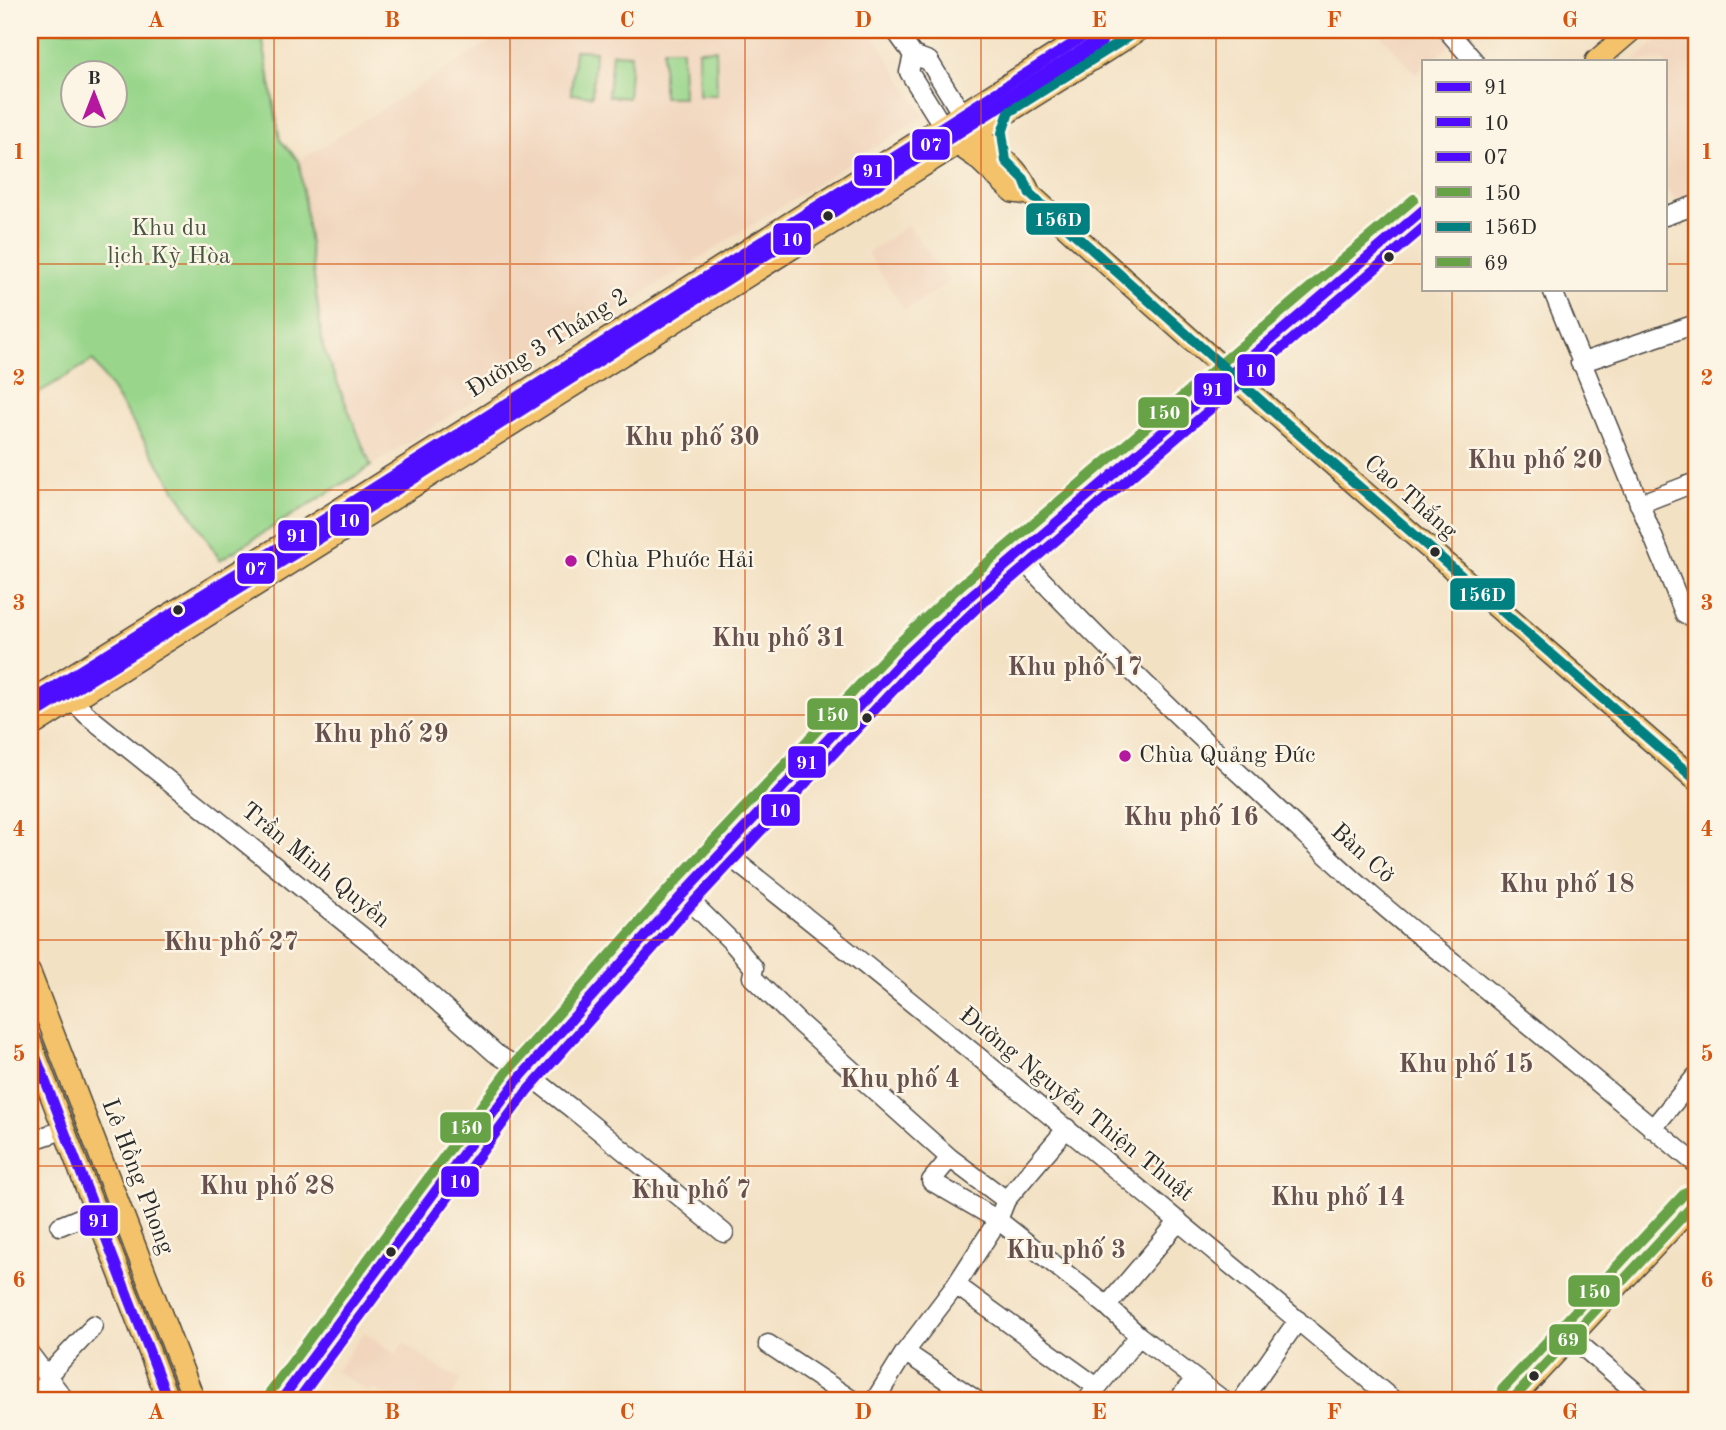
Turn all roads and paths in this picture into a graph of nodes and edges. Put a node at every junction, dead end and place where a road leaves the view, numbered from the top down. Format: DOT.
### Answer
graph roads {
  1 [pos="895,30"];
  2 [pos="1094,30"];
  3 [pos="1139,30"];
  4 [pos="1447,30"];
  5 [pos="1632,30"];
  6 [pos="913,55"];
  7 [pos="1473,60"];
  8 [pos="1597,60"];
  9 [pos="1009,112"];
  10 [pos="961,113"];
  11 [pos="942,125"];
  12 [pos="966,138"];
  13 [pos="1006,160"];
  14 [pos="1030,194"];
  15 [pos="1696,205"];
  16 [pos="1422,211"];
  17 [pos="1666,216"];
  18 [pos="1552,290"];
  19 [pos="1696,324"];
  20 [pos="1580,363"];
  21 [pos="1231,374"];
  22 [pos="1696,482"];
  23 [pos="1639,504"];
  24 [pos="1018,555"];
  25 [pos="1690,613"];
  26 [pos="72,700"];
  27 [pos="30,701"];
  28 [pos="30,727"];
  29 [pos="1696,780"];
  30 [pos="724,852"];
  31 [pos="683,894"];
  32 [pos="30,972"];
  33 [pos="30,1041"];
  34 [pos="525,1072"];
  35 [pos="1696,1076"];
  36 [pos="1067,1128"];
  37 [pos="1652,1129"];
  38 [pos="63,1130"];
  39 [pos="30,1141"];
  40 [pos="950,1158"];
  41 [pos="1696,1164"];
  42 [pos="1006,1200"];
  43 [pos="1696,1202"];
  44 [pos="94,1212"];
  45 [pos="998,1220"];
  46 [pos="1179,1221"];
  47 [pos="60,1226"];
  48 [pos="724,1233"];
  49 [pos="956,1285"];
  50 [pos="1107,1306"];
  51 [pos="1298,1320"];
  52 [pos="93,1325"];
  53 [pos="1139,1336"];
  54 [pos="1570,1336"];
  55 [pos="768,1344"];
  56 [pos="905,1352"];
  57 [pos="30,1354"];
  58 [pos="49,1379"];
  59 [pos="1194,1380"];
  60 [pos="30,1393"];
  61 [pos="1092,1394"];
  62 [pos="65,1400"];
  63 [pos="168,1400"];
  64 [pos="194,1400"];
  65 [pos="281,1400"];
  66 [pos="852,1400"];
  67 [pos="875,1400"];
  68 [pos="976,1400"];
  69 [pos="1178,1400"];
  70 [pos="1223,1400"];
  71 [pos="1241,1400"];
  72 [pos="1393,1400"];
  73 [pos="1512,1400"];
  74 [pos="1645,1400"];
  1 -- 6 [label="street, Cao Thắng"];
  2 -- 10 [label="main road, Đường 3 Tháng 2"];
  3 -- 9 [label="main road, Đường 3 Tháng 2"];
  4 -- 7 [label="street"];
  5 -- 8 [label="main road"];
  6 -- 10 [label="street, Cao Thắng"];
  6 -- 11 [label="street, Cao Thắng"];
  9 -- 12 [label="main road, Đường 3 Tháng 2"];
  9 -- 13 [label="main road"];
  10 -- 11 [label="main road, Đường 3 Tháng 2"];
  10 -- 12 [label="main road, Cao Thắng"];
  11 -- 12 [label="main road, Cao Thắng"];
  11 -- 27 [label="main road, Đường 3 Tháng 2"];
  12 -- 13 [label="main road, Cao Thắng"];
  12 -- 14 [label="main road, Cao Thắng"];
  12 -- 26 [label="main road, Đường 3 Tháng 2"];
  13 -- 14 [label="main road, Cao Thắng"];
  14 -- 21 [label="main road, Cao Thắng"];
  15 -- 17 [label="street"];
  16 -- 21 [label="main road"];
  18 -- 20 [label="street"];
  19 -- 20 [label="street"];
  20 -- 23 [label="street"];
  21 -- 24 [label="main road"];
  21 -- 29 [label="main road, Cao Thắng"];
  22 -- 23 [label="street"];
  23 -- 25 [label="street"];
  24 -- 30 [label="main road"];
  24 -- 37 [label="street, Bàn Cờ"];
  26 -- 28 [label="main road, Đường 3 Tháng 2"];
  26 -- 34 [label="street, Trần Minh Quyền"];
  30 -- 31 [label="main road"];
  30 -- 36 [label="street, Đường Nguyễn Thiện Thuật"];
  31 -- 34 [label="main road"];
  31 -- 40 [label="street"];
  32 -- 64 [label="main road, Lê Hồng Phong"];
  33 -- 38 [label="main road"];
  34 -- 48 [label="street, Trần Minh Quyền"];
  34 -- 65 [label="main road"];
  35 -- 37 [label="street"];
  36 -- 42 [label="street"];
  36 -- 46 [label="street, Đường Nguyễn Thiện Thuật"];
  37 -- 41 [label="street, Bàn Cờ"];
  38 -- 39 [label="street"];
  38 -- 44 [label="main road"];
  40 -- 42 [label="street"];
  40 -- 45 [label="street"];
  42 -- 45 [label="street"];
  43 -- 54 [label="main road"];
  44 -- 47 [label="street"];
  44 -- 63 [label="main road"];
  45 -- 49 [label="street"];
  45 -- 50 [label="street"];
  46 -- 50 [label="street"];
  46 -- 51 [label="street, Đường Nguyễn Thiện Thuật"];
  49 -- 56 [label="street"];
  49 -- 61 [label="street"];
  50 -- 53 [label="street"];
  51 -- 71 [label="street"];
  51 -- 72 [label="street, Đường Nguyễn Thiện Thuật"];
  52 -- 58 [label="street"];
  53 -- 59 [label="street"];
  53 -- 61 [label="street"];
  54 -- 73 [label="main road"];
  54 -- 74 [label="street"];
  55 -- 66 [label="street"];
  56 -- 67 [label="street"];
  56 -- 68 [label="street"];
  57 -- 58 [label="street"];
  58 -- 60 [label="street"];
  58 -- 62 [label="street"];
  59 -- 69 [label="street"];
  59 -- 70 [label="street"];
}
